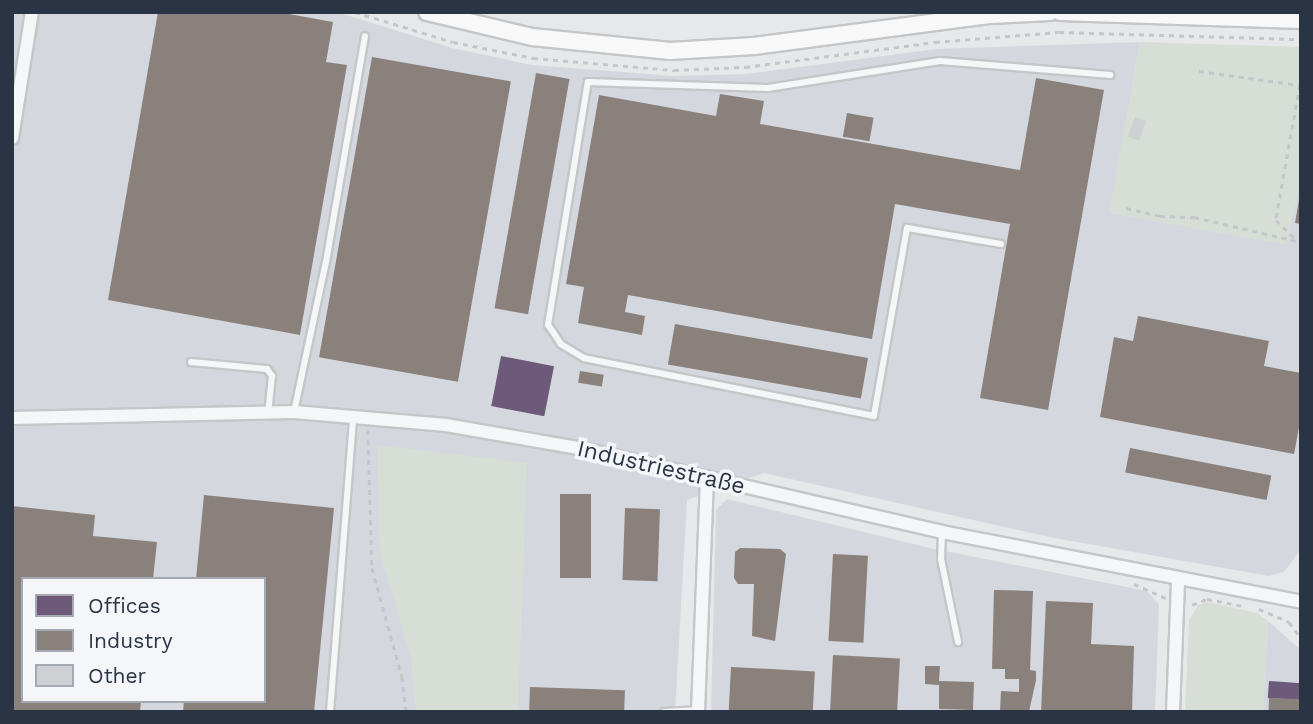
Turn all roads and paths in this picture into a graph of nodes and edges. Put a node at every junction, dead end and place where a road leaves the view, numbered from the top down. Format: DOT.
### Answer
graph roads {
  1 [pos="32,12"];
  2 [pos="427,12"];
  3 [pos="1050,12"];
  4 [pos="1060,12"];
  5 [pos="1166,14"];
  6 [pos="1301,20"];
  7 [pos="365,36"];
  8 [pos="1199,71"];
  9 [pos="1110,75"];
  10 [pos="12,138"];
  11 [pos="1126,208"];
  12 [pos="1300,242"];
  13 [pos="1001,244"];
  14 [pos="191,362"];
  15 [pos="268,412"];
  16 [pos="294,412"];
  17 [pos="12,418"];
  18 [pos="353,420"];
  19 [pos="368,426"];
  20 [pos="381,428"];
  21 [pos="707,480"];
  22 [pos="942,532"];
  23 [pos="1178,580"];
  24 [pos="1123,581"];
  25 [pos="1177,600"];
  26 [pos="1301,602"];
  27 [pos="1193,603"];
  28 [pos="1245,606"];
  29 [pos="1258,608"];
  30 [pos="1189,609"];
  31 [pos="1301,638"];
  32 [pos="958,642"];
  33 [pos="698,711"];
  34 [pos="330,712"];
  35 [pos="406,712"];
  36 [pos="664,712"];
  37 [pos="1173,712"];
  1 -- 10 [label="street"];
  2 -- 3 [label="main road"];
  4 -- 5 [label="main road"];
  5 -- 6 [label="main road"];
  7 -- 16 [label="lane"];
  8 -- 12 [label="path"];
  9 -- 13 [label="lane"];
  11 -- 12 [label="path"];
  14 -- 15 [label="lane"];
  15 -- 16 [label="street, Industriestraße"];
  15 -- 17 [label="street, Industriestraße"];
  16 -- 18 [label="street, Industriestraße"];
  18 -- 19 [label="path"];
  18 -- 21 [label="street, Industriestraße"];
  18 -- 34 [label="lane"];
  19 -- 20 [label="path"];
  19 -- 35 [label="path"];
  21 -- 22 [label="street, Industriestraße"];
  21 -- 33 [label="street"];
  22 -- 23 [label="street, Industriestraße"];
  22 -- 32 [label="lane"];
  23 -- 25 [label="street"];
  23 -- 26 [label="street, Industriestraße"];
  24 -- 25 [label="path"];
  25 -- 27 [label="path"];
  25 -- 37 [label="street"];
  27 -- 28 [label="path"];
  27 -- 30 [label="path"];
  29 -- 31 [label="path"];
  33 -- 36 [label="lane"];
}
